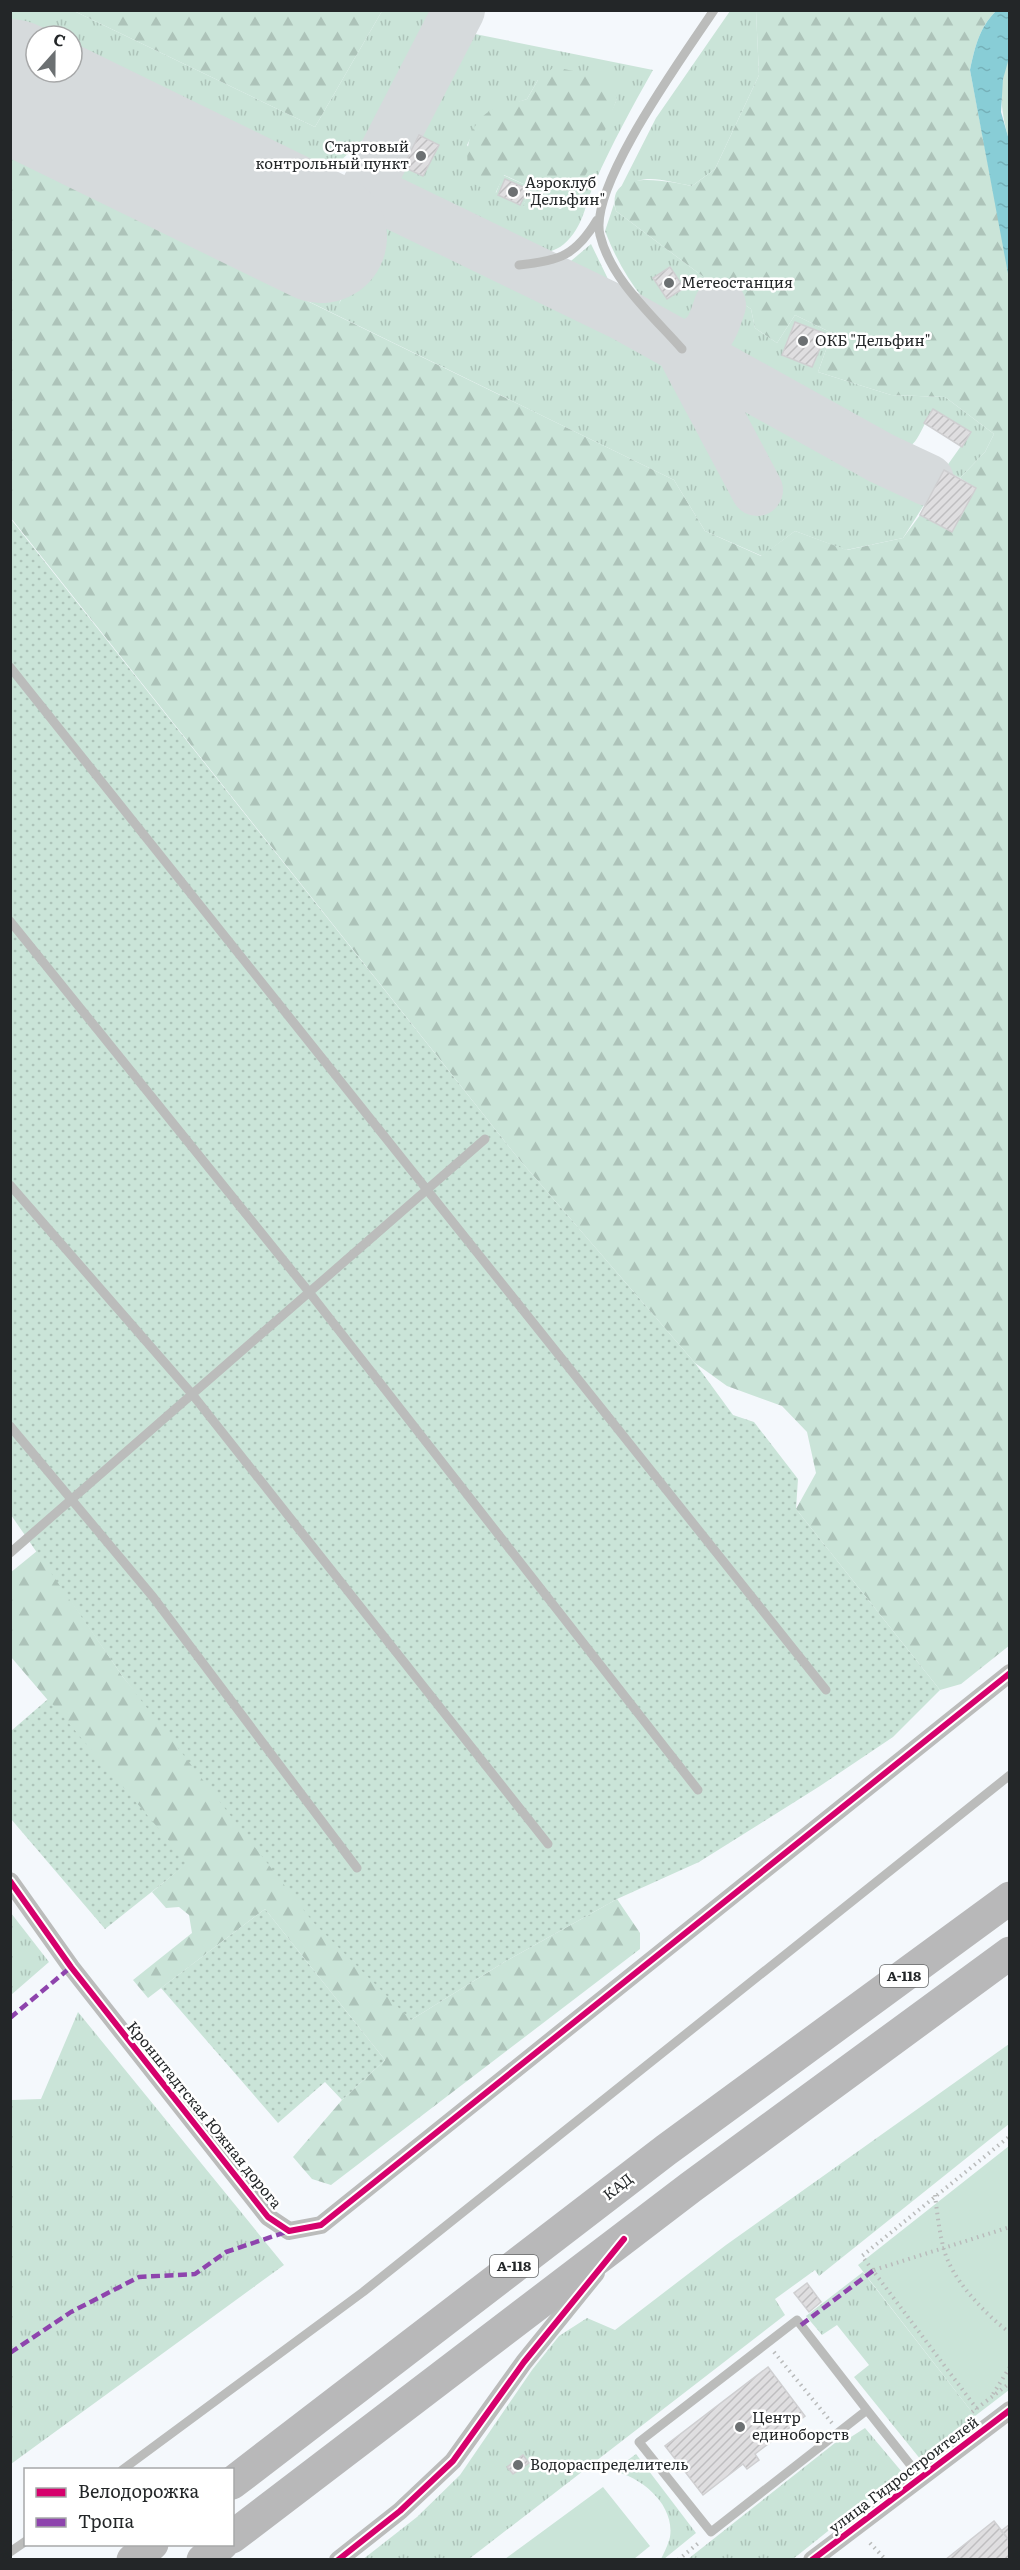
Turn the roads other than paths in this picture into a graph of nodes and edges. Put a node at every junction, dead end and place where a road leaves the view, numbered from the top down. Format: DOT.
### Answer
graph roads {
  1 [pos="714,10"];
  2 [pos="597,220"];
  3 [pos="519,265"];
  4 [pos="682,349"];
  5 [pos="10,667"];
  6 [pos="10,921"];
  7 [pos="485,1139"];
  8 [pos="10,1185"];
  9 [pos="428,1189"];
  10 [pos="309,1292"];
  11 [pos="192,1394"];
  12 [pos="10,1426"];
  13 [pos="70,1501"];
  14 [pos="10,1553"];
  15 [pos="1010,1673"];
  16 [pos="826,1690"];
  17 [pos="1010,1775"];
  18 [pos="698,1790"];
  19 [pos="548,1844"];
  20 [pos="357,1868"];
  21 [pos="10,1881"];
  22 [pos="1010,1898"];
  23 [pos="1010,1953"];
  24 [pos="624,2239"];
  25 [pos="867,2410"];
  26 [pos="1010,2410"];
  27 [pos="123,2468"];
  28 [pos="920,2477"];
  29 [pos="234,2481"];
  30 [pos="234,2535"];
  31 [pos="24,2542"];
  32 [pos="149,2546"];
  33 [pos="219,2546"];
  34 [pos="10,2552"];
  35 [pos="823,2556"];
  36 [pos="133,2559"];
  37 [pos="203,2559"];
  38 [pos="338,2559"];
  1 -- 2 [label="lane"];
  2 -- 3 [label="lane"];
  2 -- 4 [label="lane"];
  5 -- 9 [label="lane"];
  6 -- 10 [label="lane"];
  7 -- 9 [label="lane"];
  8 -- 11 [label="lane"];
  9 -- 10 [label="lane"];
  9 -- 16 [label="lane"];
  10 -- 11 [label="lane"];
  10 -- 18 [label="lane"];
  11 -- 13 [label="lane"];
  11 -- 19 [label="lane"];
  12 -- 13 [label="lane"];
  13 -- 14 [label="lane"];
  13 -- 20 [label="lane"];
  15 -- 21 [label="street, Кронштадтская Южная дорога"];
  17 -- 27 [label="lane"];
  22 -- 29 [label="highway, КАД / А-118"];
  23 -- 24 [label="highway, А-118"];
  24 -- 30 [label="highway, А-118"];
  24 -- 38 [label="street"];
  25 -- 25 [label="lane"];
  25 -- 28 [label="lane"];
  26 -- 28 [label="street, улица Гидростроителей"];
  28 -- 35 [label="street, улица Гидростроителей"];
  31 -- 34 [label="lane"];
  32 -- 36 [label="highway"];
  33 -- 37 [label="highway"];
}
